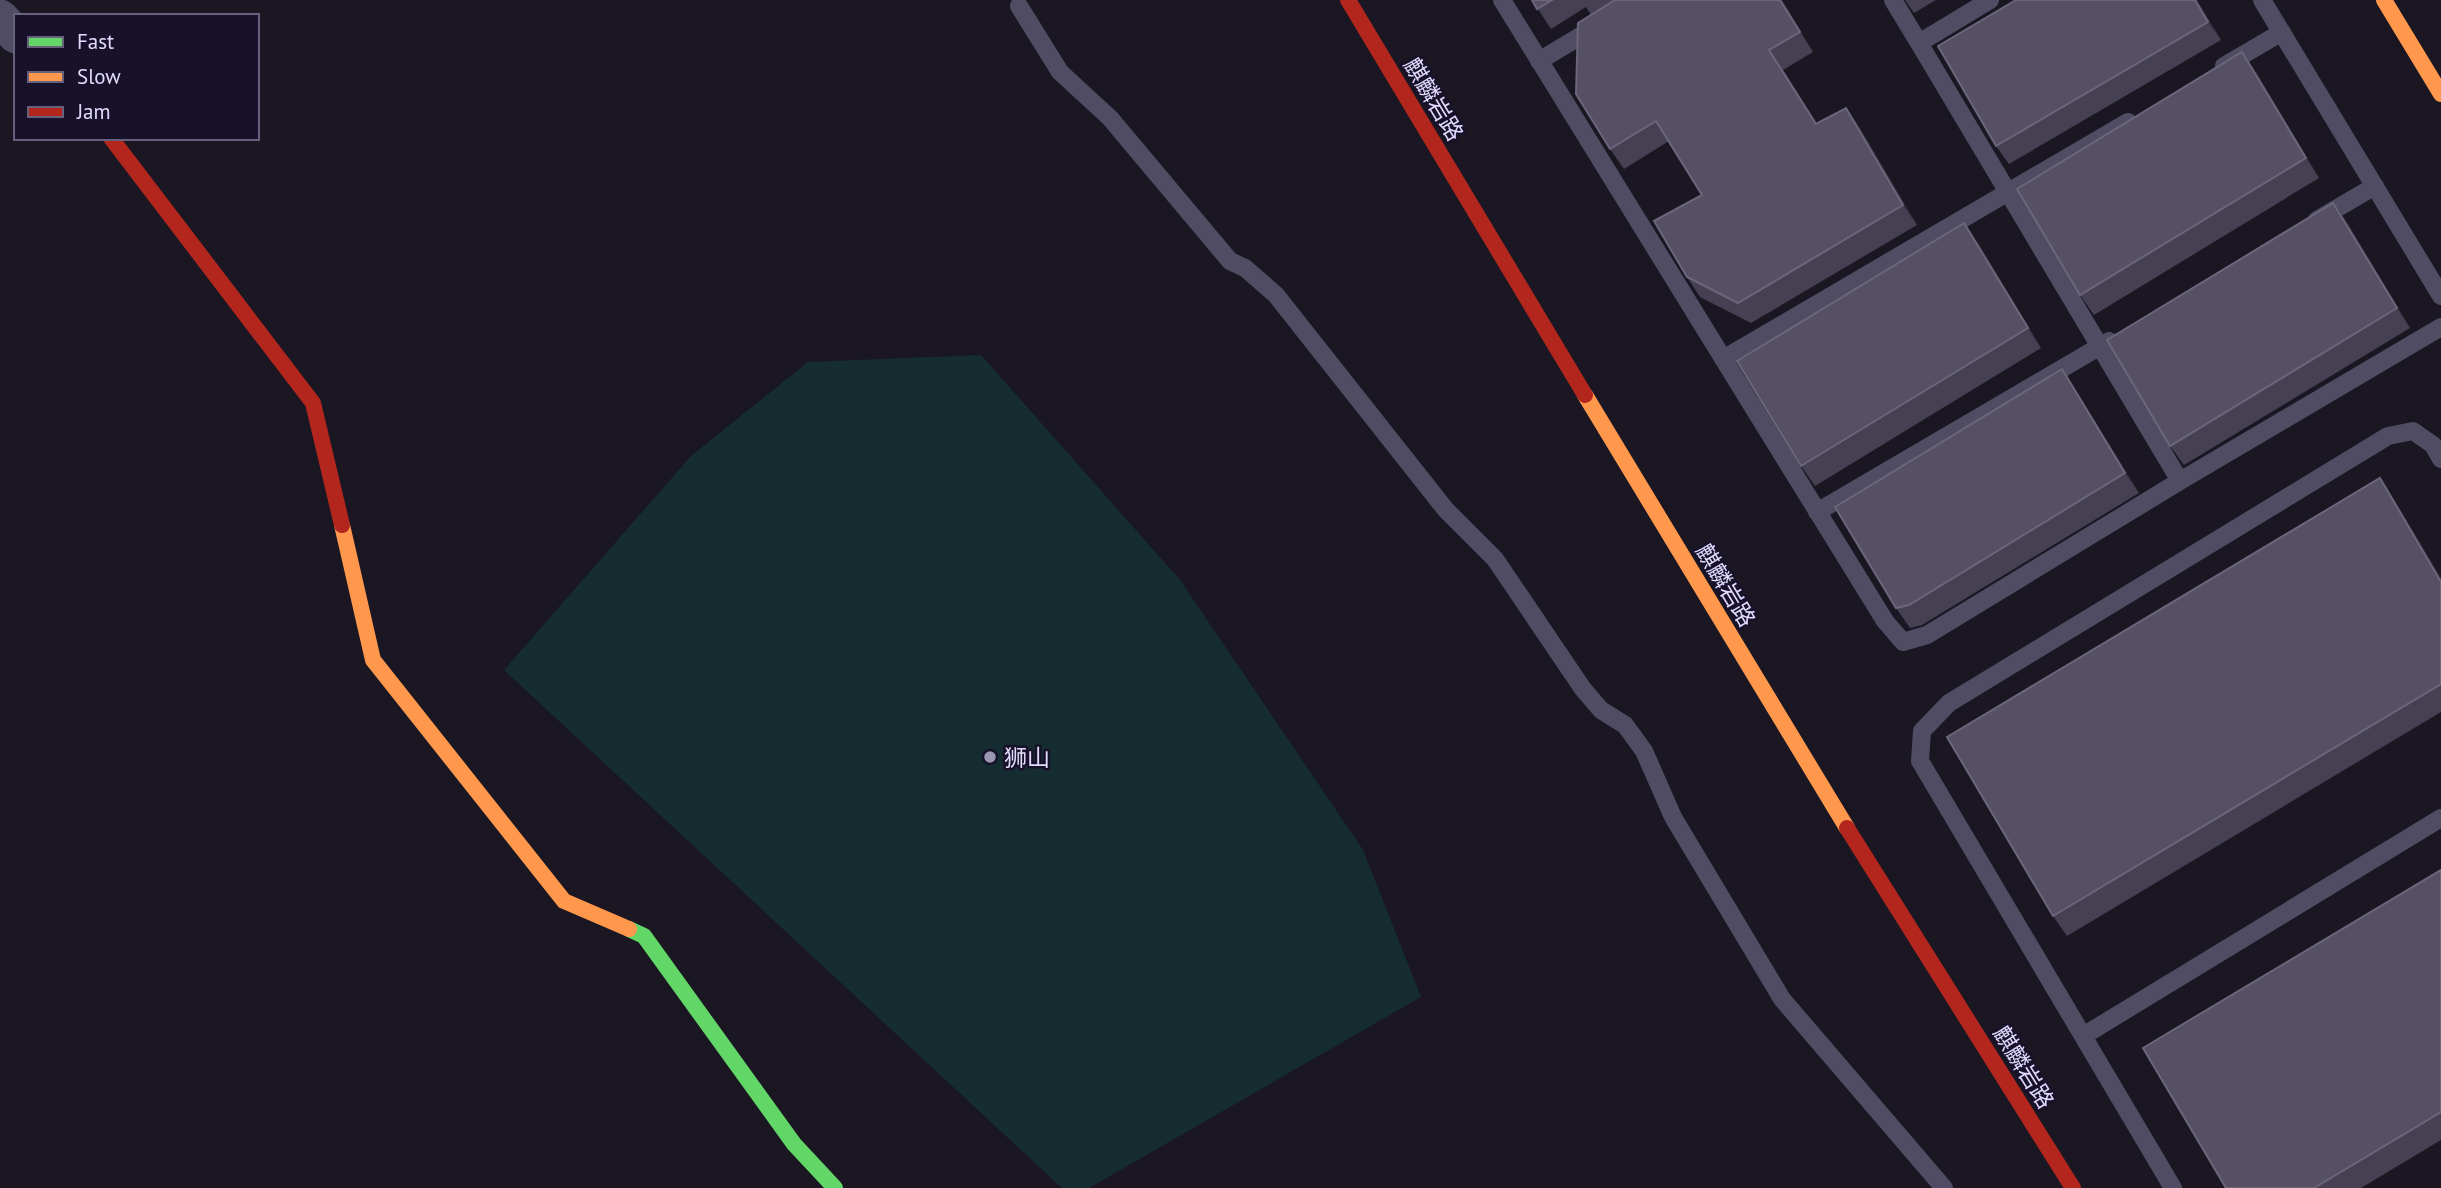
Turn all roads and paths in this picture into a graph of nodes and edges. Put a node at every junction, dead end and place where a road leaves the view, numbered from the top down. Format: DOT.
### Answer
graph roads {
  1 [pos="1348,0"];
  2 [pos="1502,0"];
  3 [pos="1640,0"];
  4 [pos="1893,0"];
  5 [pos="1990,0"];
  6 [pos="2262,0"];
  7 [pos="2390,2"];
  8 [pos="1019,6"];
  9 [pos="0,18"];
  10 [pos="2282,32"];
  11 [pos="14,33"];
  12 [pos="1919,43"];
  13 [pos="1539,61"];
  14 [pos="2211,74"];
  15 [pos="2441,94"];
  16 [pos="2139,116"];
  17 [pos="113,140"];
  18 [pos="2375,186"];
  19 [pos="2008,192"];
  20 [pos="2303,228"];
  21 [pos="2441,296"];
  22 [pos="2441,327"];
  23 [pos="2124,332"];
  24 [pos="2100,346"];
  25 [pos="1723,359"];
  26 [pos="2441,460"];
  27 [pos="2180,481"];
  28 [pos="1817,512"];
  29 [pos="2441,818"];
  30 [pos="2083,1036"];
  31 [pos="835,1188"];
  32 [pos="1944,1188"];
  33 [pos="2073,1188"];
  34 [pos="2173,1188"];
  1 -- 33 [label="street, 麒麟岩路"];
  2 -- 13 [label="lane"];
  3 -- 13 [label="lane"];
  4 -- 12 [label="lane"];
  5 -- 12 [label="lane"];
  6 -- 10 [label="lane"];
  7 -- 15 [label="street"];
  8 -- 32 [label="lane"];
  9 -- 11 [label="street"];
  10 -- 14 [label="lane"];
  10 -- 18 [label="lane"];
  12 -- 19 [label="lane"];
  13 -- 25 [label="lane"];
  16 -- 19 [label="lane"];
  17 -- 31 [label="street"];
  18 -- 20 [label="lane"];
  18 -- 21 [label="lane"];
  19 -- 24 [label="lane"];
  19 -- 25 [label="lane"];
  22 -- 27 [label="lane"];
  23 -- 24 [label="lane"];
  24 -- 27 [label="lane"];
  24 -- 28 [label="lane"];
  25 -- 28 [label="lane"];
  26 -- 30 [label="lane"];
  27 -- 28 [label="lane"];
  29 -- 30 [label="lane"];
  30 -- 34 [label="lane"];
}
